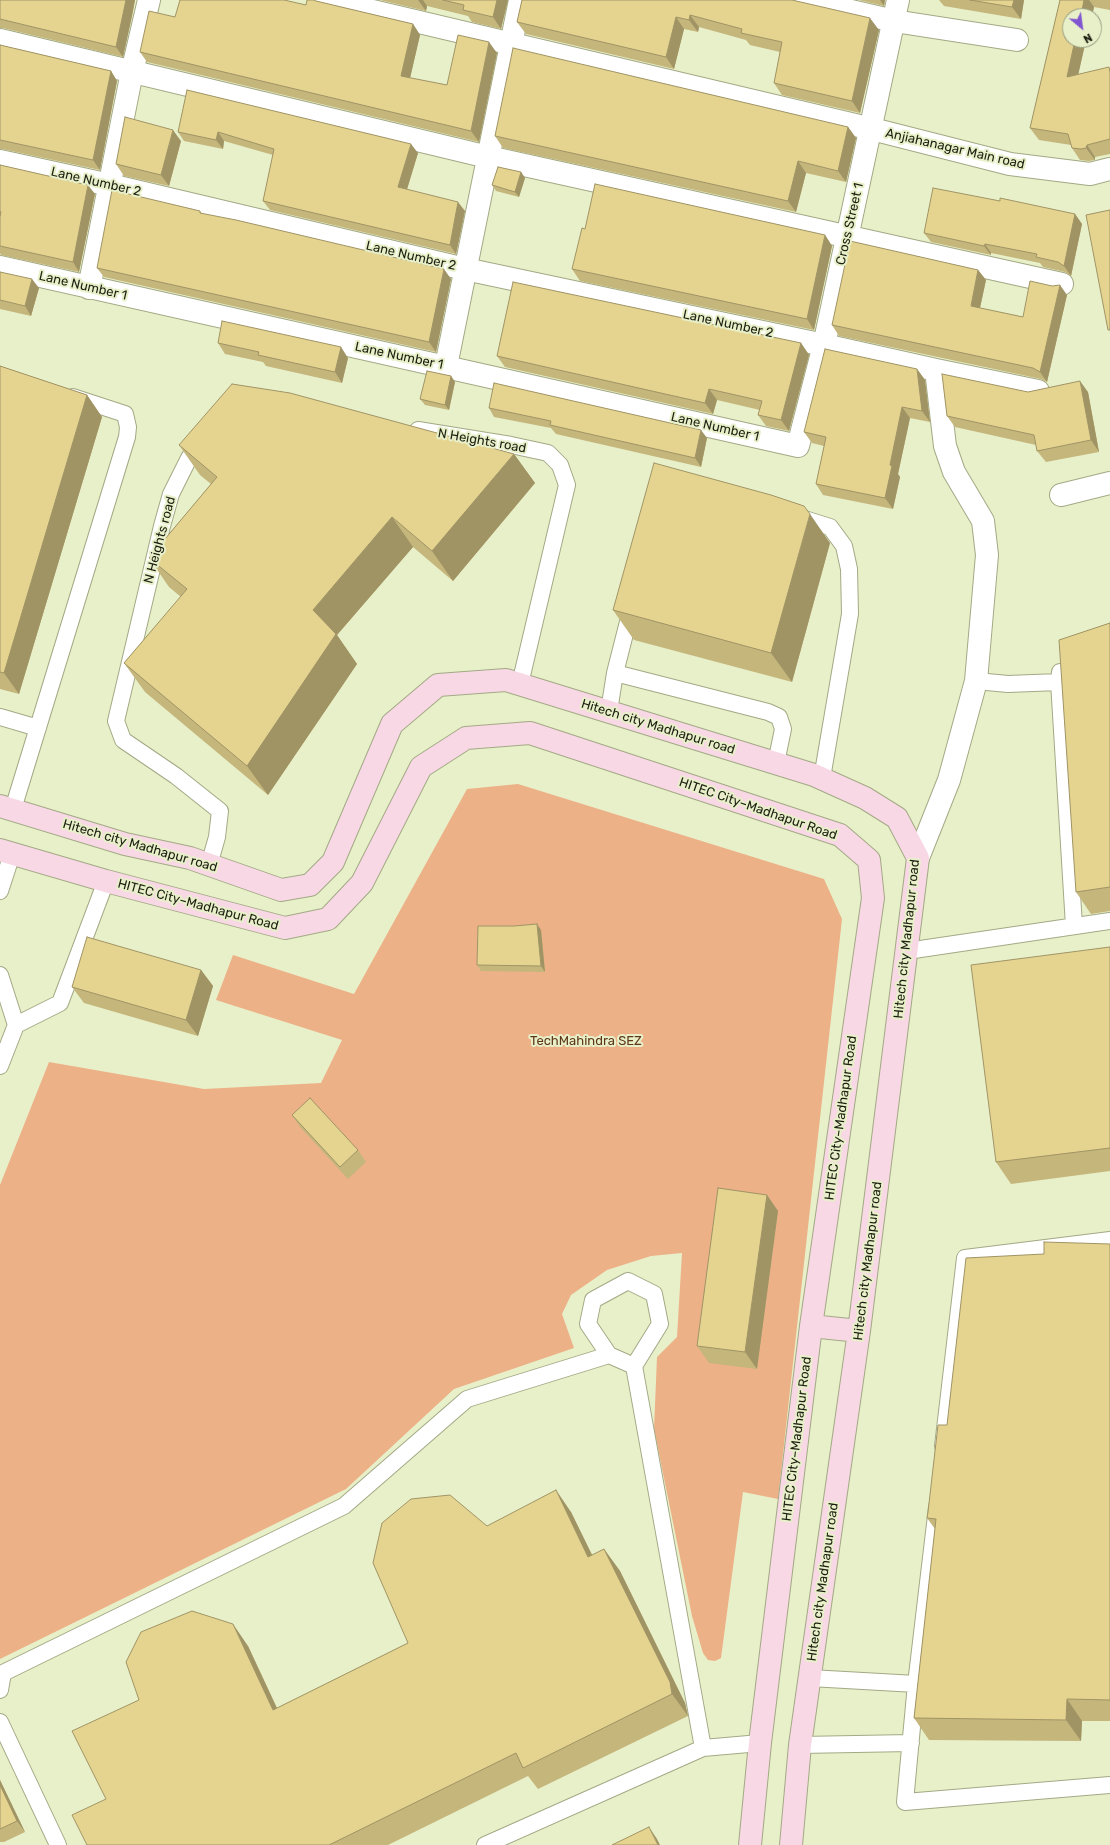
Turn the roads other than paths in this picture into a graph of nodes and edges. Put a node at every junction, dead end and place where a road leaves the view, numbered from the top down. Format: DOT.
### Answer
graph roads {
  1 [pos="148,0"];
  2 [pos="326,0"];
  3 [pos="520,0"];
  4 [pos="804,0"];
  5 [pos="898,0"];
  6 [pos="894,21"];
  7 [pos="0,40"];
  8 [pos="1017,40"];
  9 [pos="512,44"];
  10 [pos="132,72"];
  11 [pos="872,129"];
  12 [pos="488,157"];
  13 [pos="0,161"];
  14 [pos="1110,169"];
  15 [pos="110,185"];
  16 [pos="847,236"];
  17 [pos="0,268"];
  18 [pos="465,269"];
  19 [pos="1062,284"];
  20 [pos="89,288"];
  21 [pos="824,345"];
  22 [pos="446,366"];
  23 [pos="936,370"];
  24 [pos="1038,391"];
  25 [pos="59,393"];
  26 [pos="400,427"];
  27 [pos="210,429"];
  28 [pos="798,446"];
  29 [pos="1110,483"];
  30 [pos="1061,495"];
  31 [pos="780,511"];
  32 [pos="634,596"];
  33 [pos="1062,659"];
  34 [pos="616,673"];
  35 [pos="976,681"];
  36 [pos="1059,682"];
  37 [pos="520,684"];
  38 [pos="609,711"];
  39 [pos="0,717"];
  40 [pos="38,728"];
  41 [pos="776,763"];
  42 [pos="822,778"];
  43 [pos="6,808"];
  44 [pos="6,852"];
  45 [pos="918,858"];
  46 [pos="209,864"];
  47 [pos="106,881"];
  48 [pos="0,891"];
  49 [pos="1110,921"];
  50 [pos="1074,926"];
  51 [pos="907,951"];
  52 [pos="0,975"];
  53 [pos="16,1025"];
  54 [pos="0,1066"];
  55 [pos="1110,1240"];
  56 [pos="811,1326"];
  57 [pos="859,1331"];
  58 [pos="609,1355"];
  59 [pos="634,1366"];
  60 [pos="942,1463"];
  61 [pos="938,1495"];
  62 [pos="810,1678"];
  63 [pos="916,1684"];
  64 [pos="0,1690"];
  65 [pos="0,1722"];
  66 [pos="760,1743"];
  67 [pos="911,1743"];
  68 [pos="800,1745"];
  69 [pos="703,1748"];
  70 [pos="1110,1785"];
  71 [pos="58,1845"];
  72 [pos="485,1845"];
  73 [pos="750,1845"];
  74 [pos="791,1845"];
  1 -- 10 [label="street"];
  2 -- 9 [label="street, Anjiahanagar Main road"];
  3 -- 9 [label="street"];
  4 -- 6 [label="street"];
  5 -- 6 [label="street, Cross Street 1"];
  6 -- 8 [label="street"];
  6 -- 11 [label="street, Cross Street 1"];
  7 -- 10 [label="street"];
  9 -- 11 [label="street, Anjiahanagar Main road"];
  9 -- 12 [label="street"];
  10 -- 12 [label="street"];
  10 -- 15 [label="street"];
  11 -- 14 [label="street, Anjiahanagar Main road"];
  11 -- 16 [label="street, Cross Street 1"];
  12 -- 16 [label="street"];
  12 -- 18 [label="street"];
  13 -- 15 [label="street, Lane Number 2"];
  15 -- 18 [label="street, Lane Number 2"];
  15 -- 20 [label="street"];
  16 -- 19 [label="street"];
  16 -- 21 [label="street, Cross Street 1"];
  17 -- 20 [label="street, Lane Number 1"];
  18 -- 21 [label="street, Lane Number 2"];
  18 -- 22 [label="street"];
  20 -- 22 [label="street, Lane Number 1"];
  21 -- 23 [label="street, Lane Number 2"];
  21 -- 28 [label="street, Cross Street 1"];
  22 -- 28 [label="street, Lane Number 1"];
  23 -- 24 [label="street, Lane Number 2"];
  23 -- 35 [label="street"];
  25 -- 40 [label="lane"];
  26 -- 37 [label="lane, N Heights road"];
  27 -- 46 [label="lane, N Heights road"];
  29 -- 30 [label="street"];
  31 -- 42 [label="lane"];
  32 -- 34 [label="lane"];
  33 -- 36 [label="lane"];
  34 -- 38 [label="lane"];
  34 -- 41 [label="lane"];
  35 -- 36 [label="lane"];
  35 -- 45 [label="street"];
  36 -- 50 [label="lane"];
  37 -- 38 [label="main road, Hitech city Madhapur road"];
  37 -- 46 [label="main road, Hitech city Madhapur road"];
  38 -- 41 [label="main road, Hitech city Madhapur road"];
  39 -- 40 [label="lane"];
  40 -- 43 [label="lane"];
  41 -- 42 [label="main road, Hitech city Madhapur road"];
  42 -- 45 [label="main road, Hitech city Madhapur road"];
  43 -- 46 [label="main road, Hitech city Madhapur road"];
  44 -- 47 [label="main road, HITEC City–Madhapur Road"];
  44 -- 48 [label="lane"];
  45 -- 51 [label="main road, Hitech city Madhapur road"];
  47 -- 53 [label="lane"];
  47 -- 56 [label="main road, HITEC City–Madhapur Road"];
  49 -- 50 [label="lane"];
  50 -- 51 [label="lane"];
  51 -- 57 [label="main road, Hitech city Madhapur road"];
  52 -- 53 [label="lane"];
  53 -- 54 [label="lane"];
  55 -- 60 [label="lane"];
  56 -- 57 [label="main road"];
  56 -- 66 [label="main road, HITEC City–Madhapur Road"];
  57 -- 62 [label="main road, Hitech city Madhapur road"];
  58 -- 59 [label="lane"];
  58 -- 59 [label="lane"];
  58 -- 64 [label="lane"];
  59 -- 69 [label="lane"];
  61 -- 63 [label="lane"];
  62 -- 63 [label="lane"];
  62 -- 68 [label="main road, Hitech city Madhapur road"];
  63 -- 67 [label="lane"];
  65 -- 71 [label="lane"];
  66 -- 69 [label="lane"];
  66 -- 73 [label="main road, HITEC City–Madhapur Road"];
  67 -- 68 [label="lane"];
  67 -- 70 [label="lane"];
  68 -- 74 [label="main road, Hitech city Madhapur road"];
  69 -- 72 [label="lane"];
}
